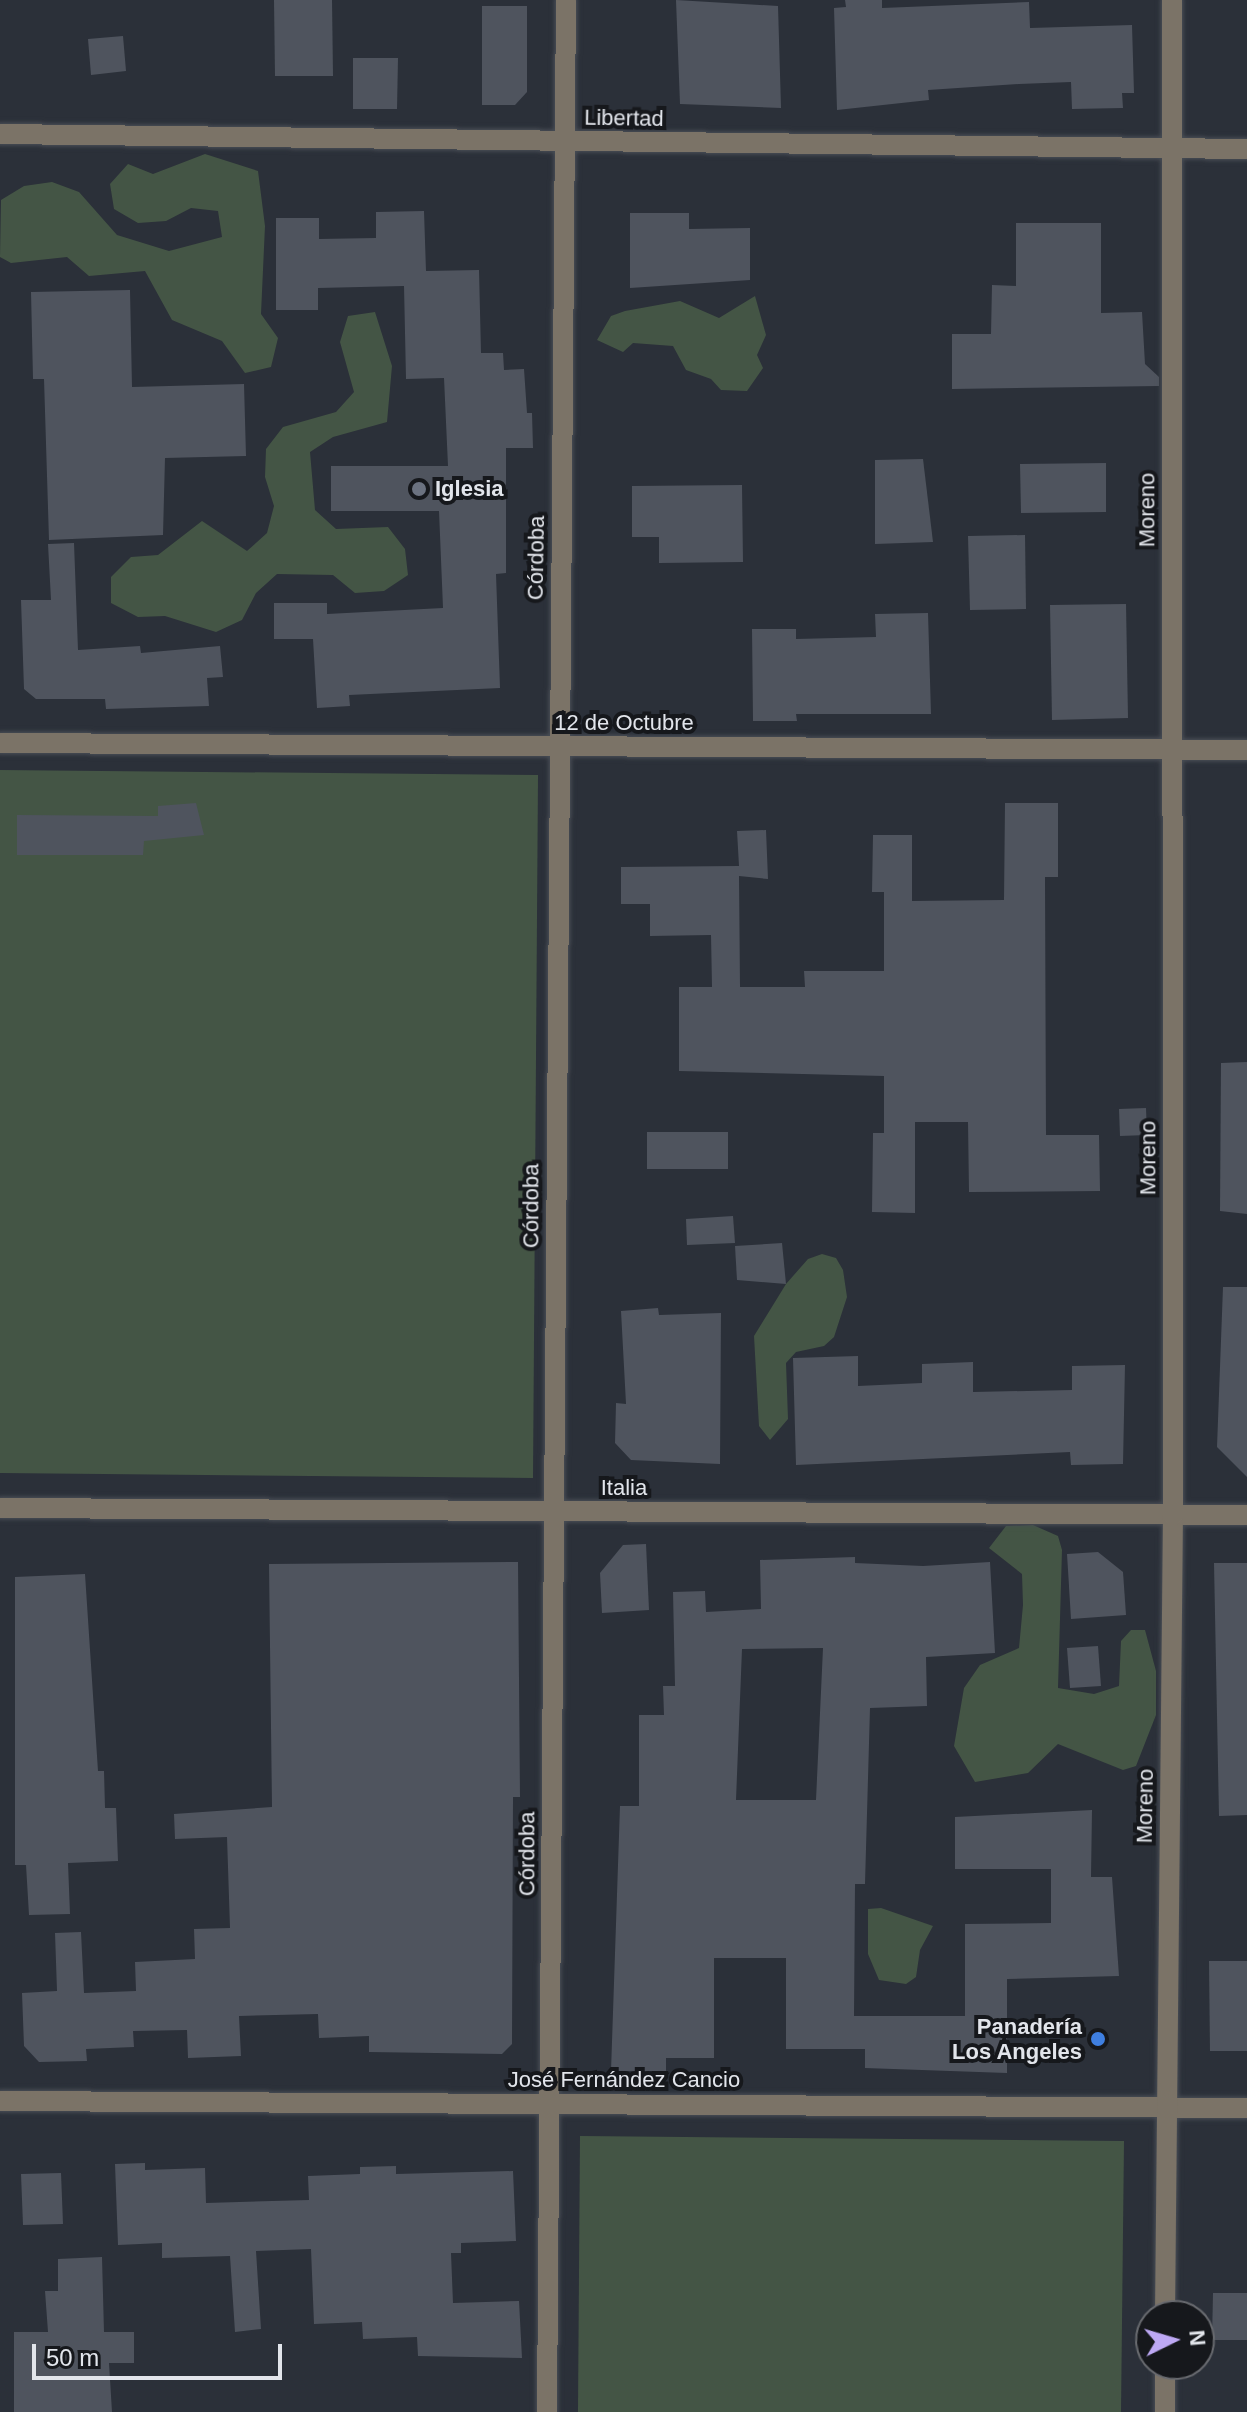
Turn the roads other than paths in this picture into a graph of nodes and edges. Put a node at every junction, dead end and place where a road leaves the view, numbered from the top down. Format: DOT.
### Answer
graph roads {
  1 [pos="566,0"];
  2 [pos="1172,0"];
  3 [pos="0,134"];
  4 [pos="566,141"];
  5 [pos="1172,149"];
  6 [pos="1247,149"];
  7 [pos="0,743"];
  8 [pos="558,746"];
  9 [pos="1171,750"];
  10 [pos="1247,750"];
  11 [pos="0,1508"];
  12 [pos="553,1511"];
  13 [pos="1173,1515"];
  14 [pos="1247,1515"];
  15 [pos="0,2101"];
  16 [pos="549,2104"];
  17 [pos="1166,2108"];
  18 [pos="1247,2108"];
  19 [pos="1165,2300"];
  20 [pos="1165,2380"];
  21 [pos="547,2412"];
  22 [pos="1165,2412"];
  1 -- 4 [label="street, Córdoba"];
  2 -- 5 [label="street, Moreno"];
  3 -- 4 [label="street, Libertad"];
  4 -- 5 [label="street, Libertad"];
  4 -- 8 [label="street, Córdoba"];
  5 -- 6 [label="street, Libertad"];
  5 -- 9 [label="street, Moreno"];
  7 -- 8 [label="street, 12 de Octubre"];
  8 -- 9 [label="street, 12 de Octubre"];
  8 -- 12 [label="street, Córdoba"];
  9 -- 10 [label="street, 12 de Octubre"];
  9 -- 13 [label="street, Moreno"];
  11 -- 12 [label="street, Italia"];
  12 -- 13 [label="street, Italia"];
  12 -- 16 [label="street, Córdoba"];
  13 -- 14 [label="street, Italia"];
  13 -- 17 [label="street, Moreno"];
  15 -- 16 [label="street, José Fernández Cancio"];
  16 -- 17 [label="street, José Fernández Cancio"];
  16 -- 21 [label="street, Córdoba"];
  17 -- 18 [label="street, José Fernández Cancio"];
  17 -- 19 [label="street, Moreno"];
  20 -- 22 [label="street"];
}
